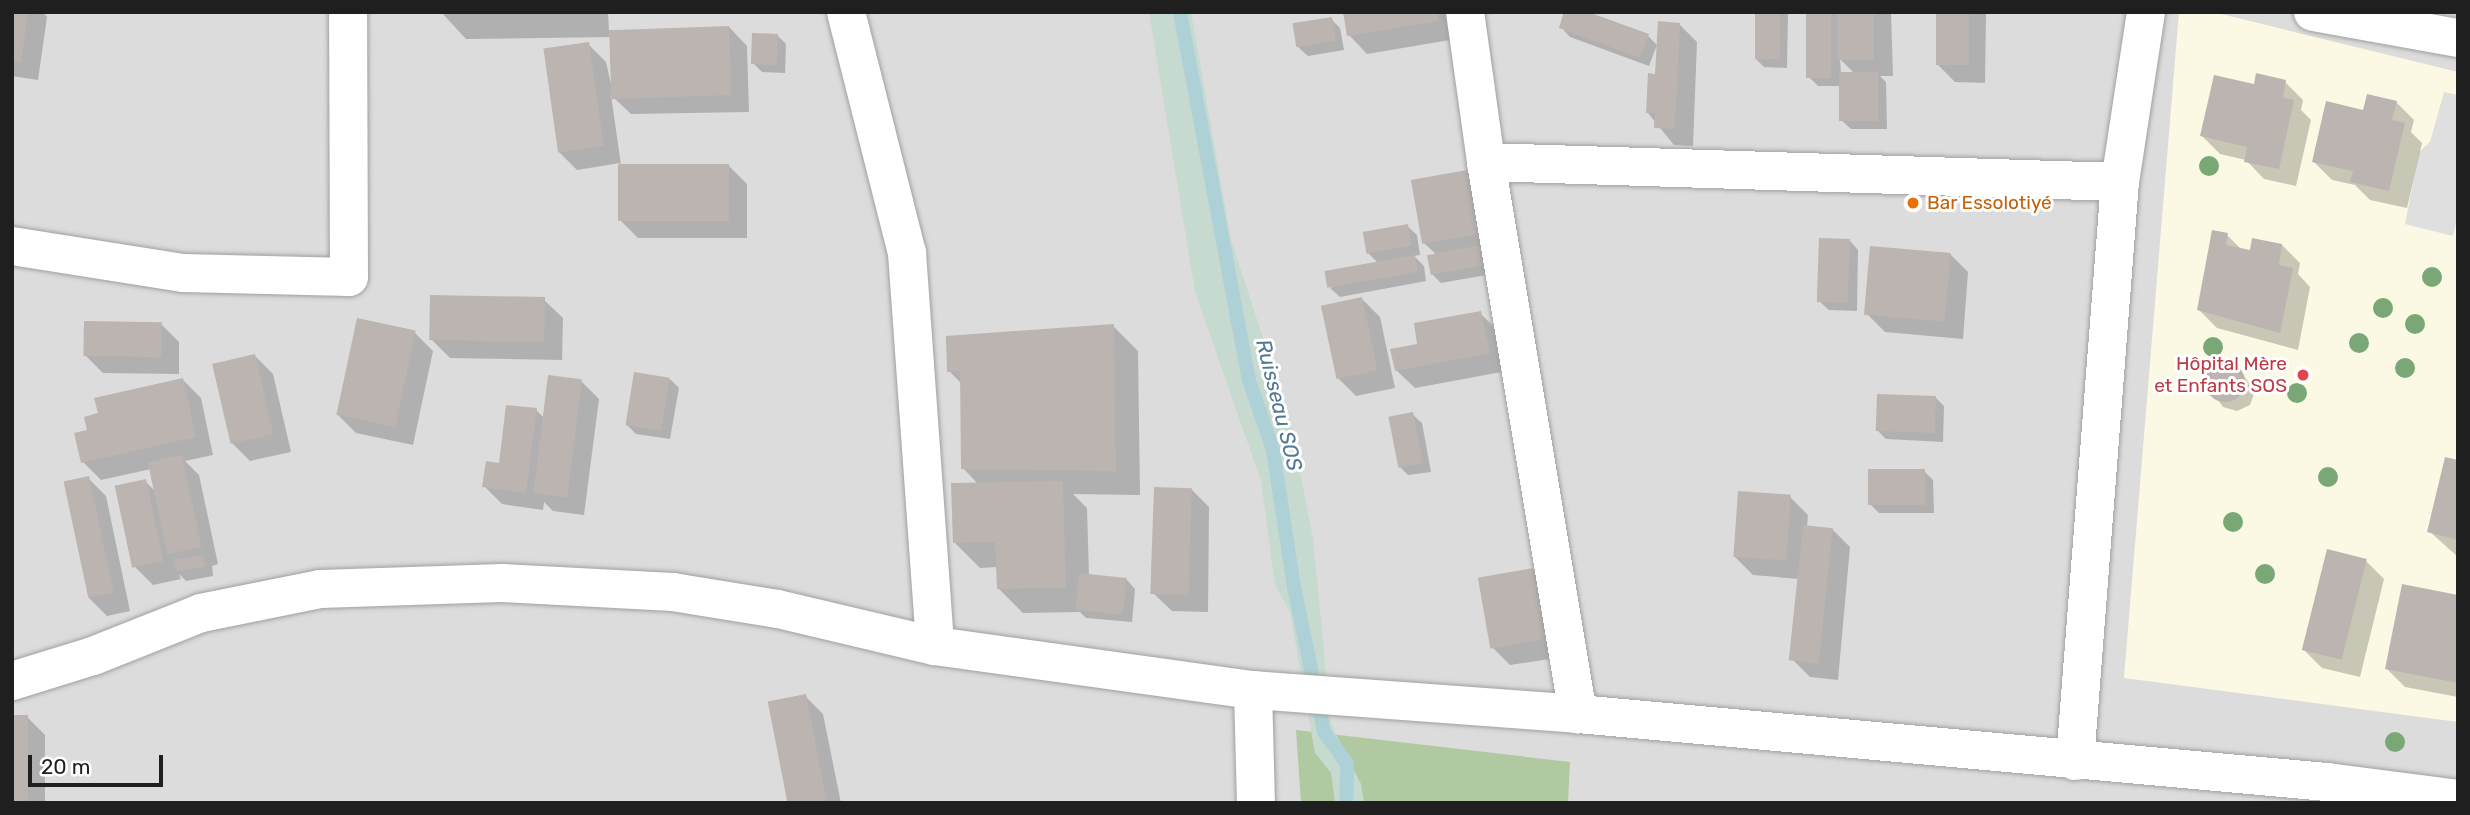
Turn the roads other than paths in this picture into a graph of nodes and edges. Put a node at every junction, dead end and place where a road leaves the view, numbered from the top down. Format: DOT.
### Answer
graph roads {
  1 [pos="348,12"];
  2 [pos="846,12"];
  3 [pos="1465,12"];
  4 [pos="2146,12"];
  5 [pos="2313,12"];
  6 [pos="2458,38"];
  7 [pos="1486,162"];
  8 [pos="2120,182"];
  9 [pos="12,246"];
  10 [pos="935,646"];
  11 [pos="12,681"];
  12 [pos="1253,690"];
  13 [pos="1578,714"];
  14 [pos="2075,761"];
  15 [pos="2458,799"];
  16 [pos="1256,803"];
  1 -- 9 [label="street"];
  2 -- 10 [label="street"];
  3 -- 7 [label="street"];
  4 -- 8 [label="street"];
  5 -- 6 [label="street"];
  7 -- 8 [label="street"];
  7 -- 13 [label="street"];
  8 -- 14 [label="street"];
  10 -- 11 [label="street"];
  10 -- 12 [label="street"];
  12 -- 13 [label="street"];
  12 -- 16 [label="street"];
  13 -- 14 [label="street"];
  14 -- 15 [label="street"];
}
